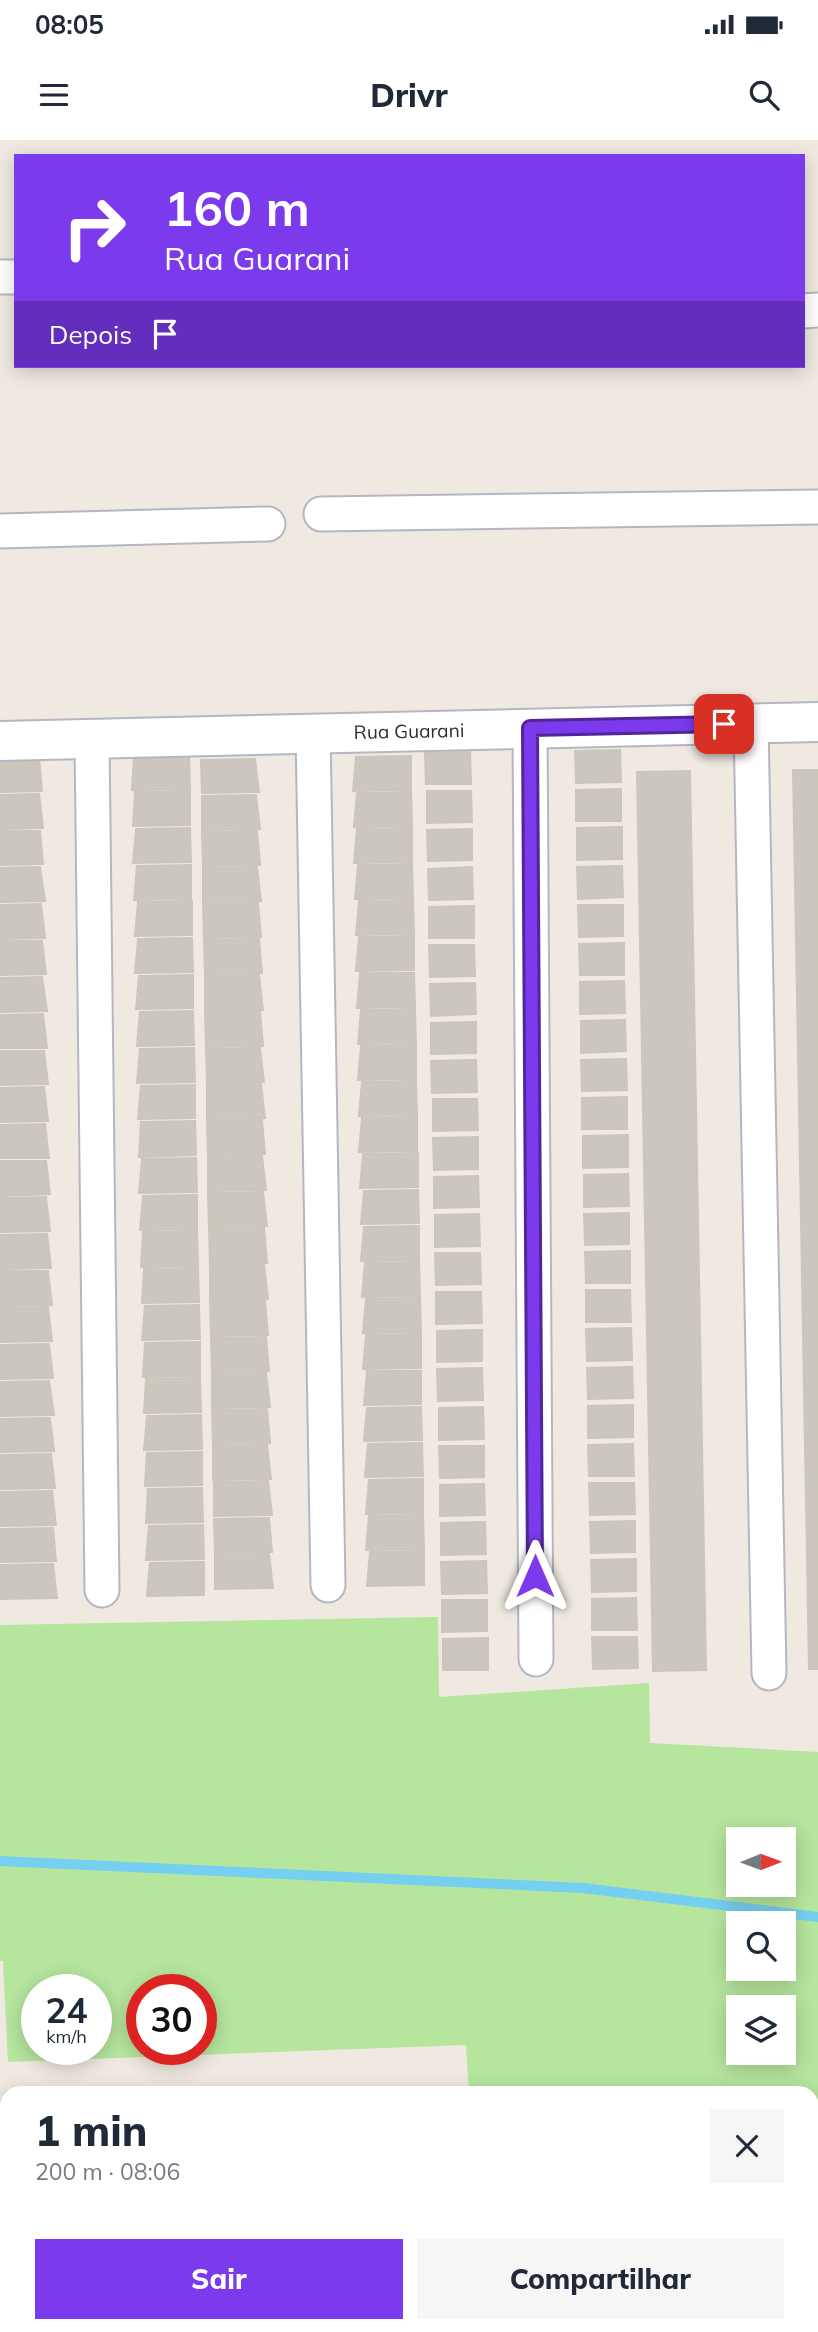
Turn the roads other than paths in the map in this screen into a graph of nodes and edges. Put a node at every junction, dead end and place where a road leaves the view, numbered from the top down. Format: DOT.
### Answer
graph roads {
  1 [pos="818,507"];
  2 [pos="321,514"];
  3 [pos="268,524"];
  4 [pos="0,531"];
  5 [pos="818,722"];
  6 [pos="751,723"];
  7 [pos="530,728"];
  8 [pos="313,733"];
  9 [pos="92,739"];
  10 [pos="0,741"];
  11 [pos="328,1585"];
  12 [pos="102,1590"];
  13 [pos="536,1659"];
  14 [pos="769,1673"];
  1 -- 2 [label="street"];
  3 -- 4 [label="street"];
  5 -- 6 [label="street, Rua Guarani"];
  6 -- 7 [label="street, Rua Guarani"];
  6 -- 14 [label="street"];
  7 -- 8 [label="street, Rua Guarani"];
  7 -- 13 [label="street"];
  8 -- 9 [label="street, Rua Guarani"];
  8 -- 11 [label="street"];
  9 -- 10 [label="street, Rua Guarani"];
  9 -- 12 [label="street"];
}
